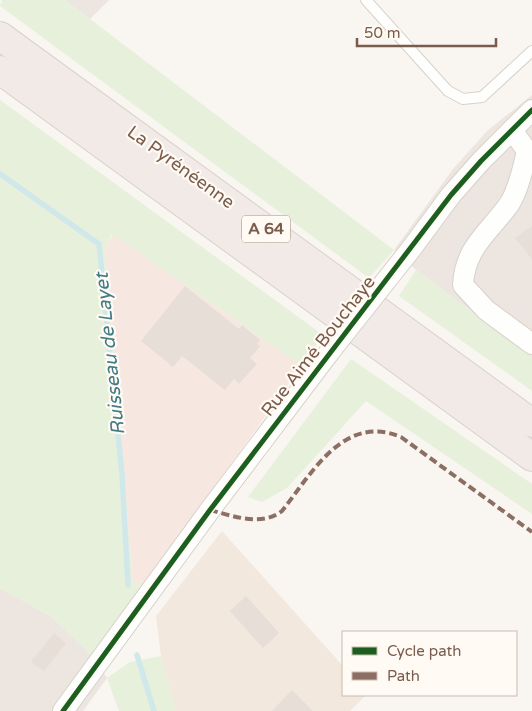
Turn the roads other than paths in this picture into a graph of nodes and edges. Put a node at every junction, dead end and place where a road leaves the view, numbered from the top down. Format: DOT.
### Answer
graph roads {
  1 [pos="366,0"];
  2 [pos="0,36"];
  3 [pos="532,51"];
  4 [pos="0,70"];
  5 [pos="532,110"];
  6 [pos="512,130"];
  7 [pos="532,344"];
  8 [pos="532,423"];
  9 [pos="532,457"];
  10 [pos="63,711"];
  1 -- 3 [label="lane"];
  2 -- 8 [label="highway, La Pyrénéenne / A 64"];
  4 -- 9 [label="highway, La Pyrénéenne / A 64"];
  5 -- 6 [label="street, Rue Aimé Bouchaye"];
  6 -- 7 [label="street"];
  6 -- 10 [label="street, Rue Aimé Bouchaye, bridge"];
}
